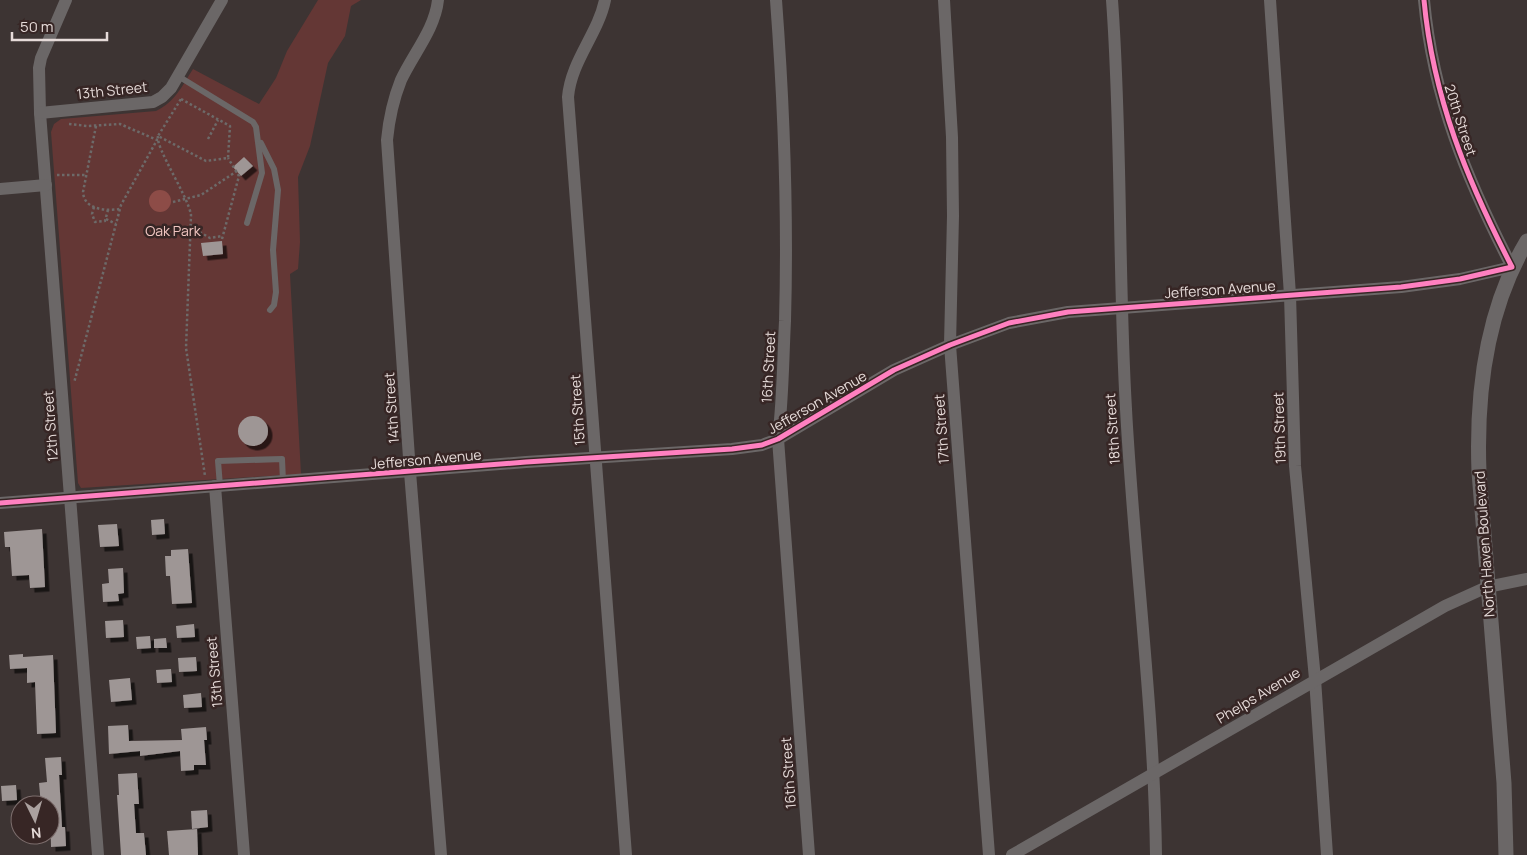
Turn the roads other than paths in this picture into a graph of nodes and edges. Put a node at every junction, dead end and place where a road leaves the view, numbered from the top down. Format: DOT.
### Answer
graph roads {
  1 [pos="66,0"];
  2 [pos="222,0"];
  3 [pos="438,0"];
  4 [pos="605,0"];
  5 [pos="776,0"];
  6 [pos="944,0"];
  7 [pos="1112,0"];
  8 [pos="1270,0"];
  9 [pos="1424,0"];
  10 [pos="178,76"];
  11 [pos="40,113"];
  12 [pos="259,140"];
  13 [pos="45,180"];
  14 [pos="0,189"];
  15 [pos="247,223"];
  16 [pos="1527,241"];
  17 [pos="1512,267"];
  18 [pos="1290,295"];
  19 [pos="1120,307"];
  20 [pos="270,310"];
  21 [pos="950,345"];
  22 [pos="778,438"];
  23 [pos="596,457"];
  24 [pos="410,472"];
  25 [pos="283,481"];
  26 [pos="213,486"];
  27 [pos="70,497"];
  28 [pos="0,503"];
  29 [pos="1527,579"];
  30 [pos="1487,587"];
  31 [pos="1315,679"];
  32 [pos="1154,772"];
  33 [pos="98,855"];
  34 [pos="244,855"];
  35 [pos="441,855"];
  36 [pos="626,855"];
  37 [pos="809,855"];
  38 [pos="989,855"];
  39 [pos="1012,855"];
  40 [pos="1156,855"];
  41 [pos="1326,855"];
  42 [pos="1506,855"];
  1 -- 11 [label="street, 12th Street"];
  2 -- 10 [label="street, 13th Street"];
  3 -- 24 [label="street, 14th Street"];
  4 -- 23 [label="street, 15th Street"];
  5 -- 22 [label="street, 16th Street"];
  6 -- 21 [label="street, 17th Street"];
  7 -- 19 [label="street, 18th Street"];
  8 -- 18 [label="street, 19th Street"];
  9 -- 17 [label="street, 20th Street"];
  10 -- 11 [label="street, 13th Street"];
  10 -- 12 [label="lane"];
  11 -- 13 [label="street, 12th Street"];
  12 -- 15 [label="lane"];
  12 -- 20 [label="lane"];
  13 -- 14 [label="street"];
  13 -- 27 [label="street, 12th Street"];
  16 -- 17 [label="street, North Haven Boulevard"];
  17 -- 18 [label="street, Jefferson Avenue"];
  17 -- 30 [label="street, North Haven Boulevard"];
  18 -- 19 [label="street, Jefferson Avenue"];
  18 -- 31 [label="street, 19th Street"];
  19 -- 21 [label="street, Jefferson Avenue"];
  19 -- 32 [label="street, 18th Street"];
  21 -- 22 [label="street, Jefferson Avenue"];
  21 -- 38 [label="street, 17th Street"];
  22 -- 23 [label="street, Jefferson Avenue"];
  22 -- 37 [label="street, 16th Street"];
  23 -- 24 [label="street, Jefferson Avenue"];
  23 -- 36 [label="street, 15th Street"];
  24 -- 25 [label="street, Jefferson Avenue"];
  24 -- 35 [label="street, 14th Street"];
  25 -- 26 [label="street, Jefferson Avenue"];
  25 -- 26 [label="lane"];
  26 -- 27 [label="street, Jefferson Avenue"];
  26 -- 34 [label="street, 13th Street"];
  27 -- 28 [label="street, Jefferson Avenue"];
  27 -- 33 [label="street, 12th Street"];
  29 -- 30 [label="street, Phelps Avenue"];
  30 -- 31 [label="street, Phelps Avenue"];
  30 -- 42 [label="street, North Haven Boulevard"];
  31 -- 32 [label="street, Phelps Avenue"];
  31 -- 41 [label="street, 19th Street"];
  32 -- 39 [label="street, Phelps Avenue"];
  32 -- 40 [label="street, 18th Street"];
}
